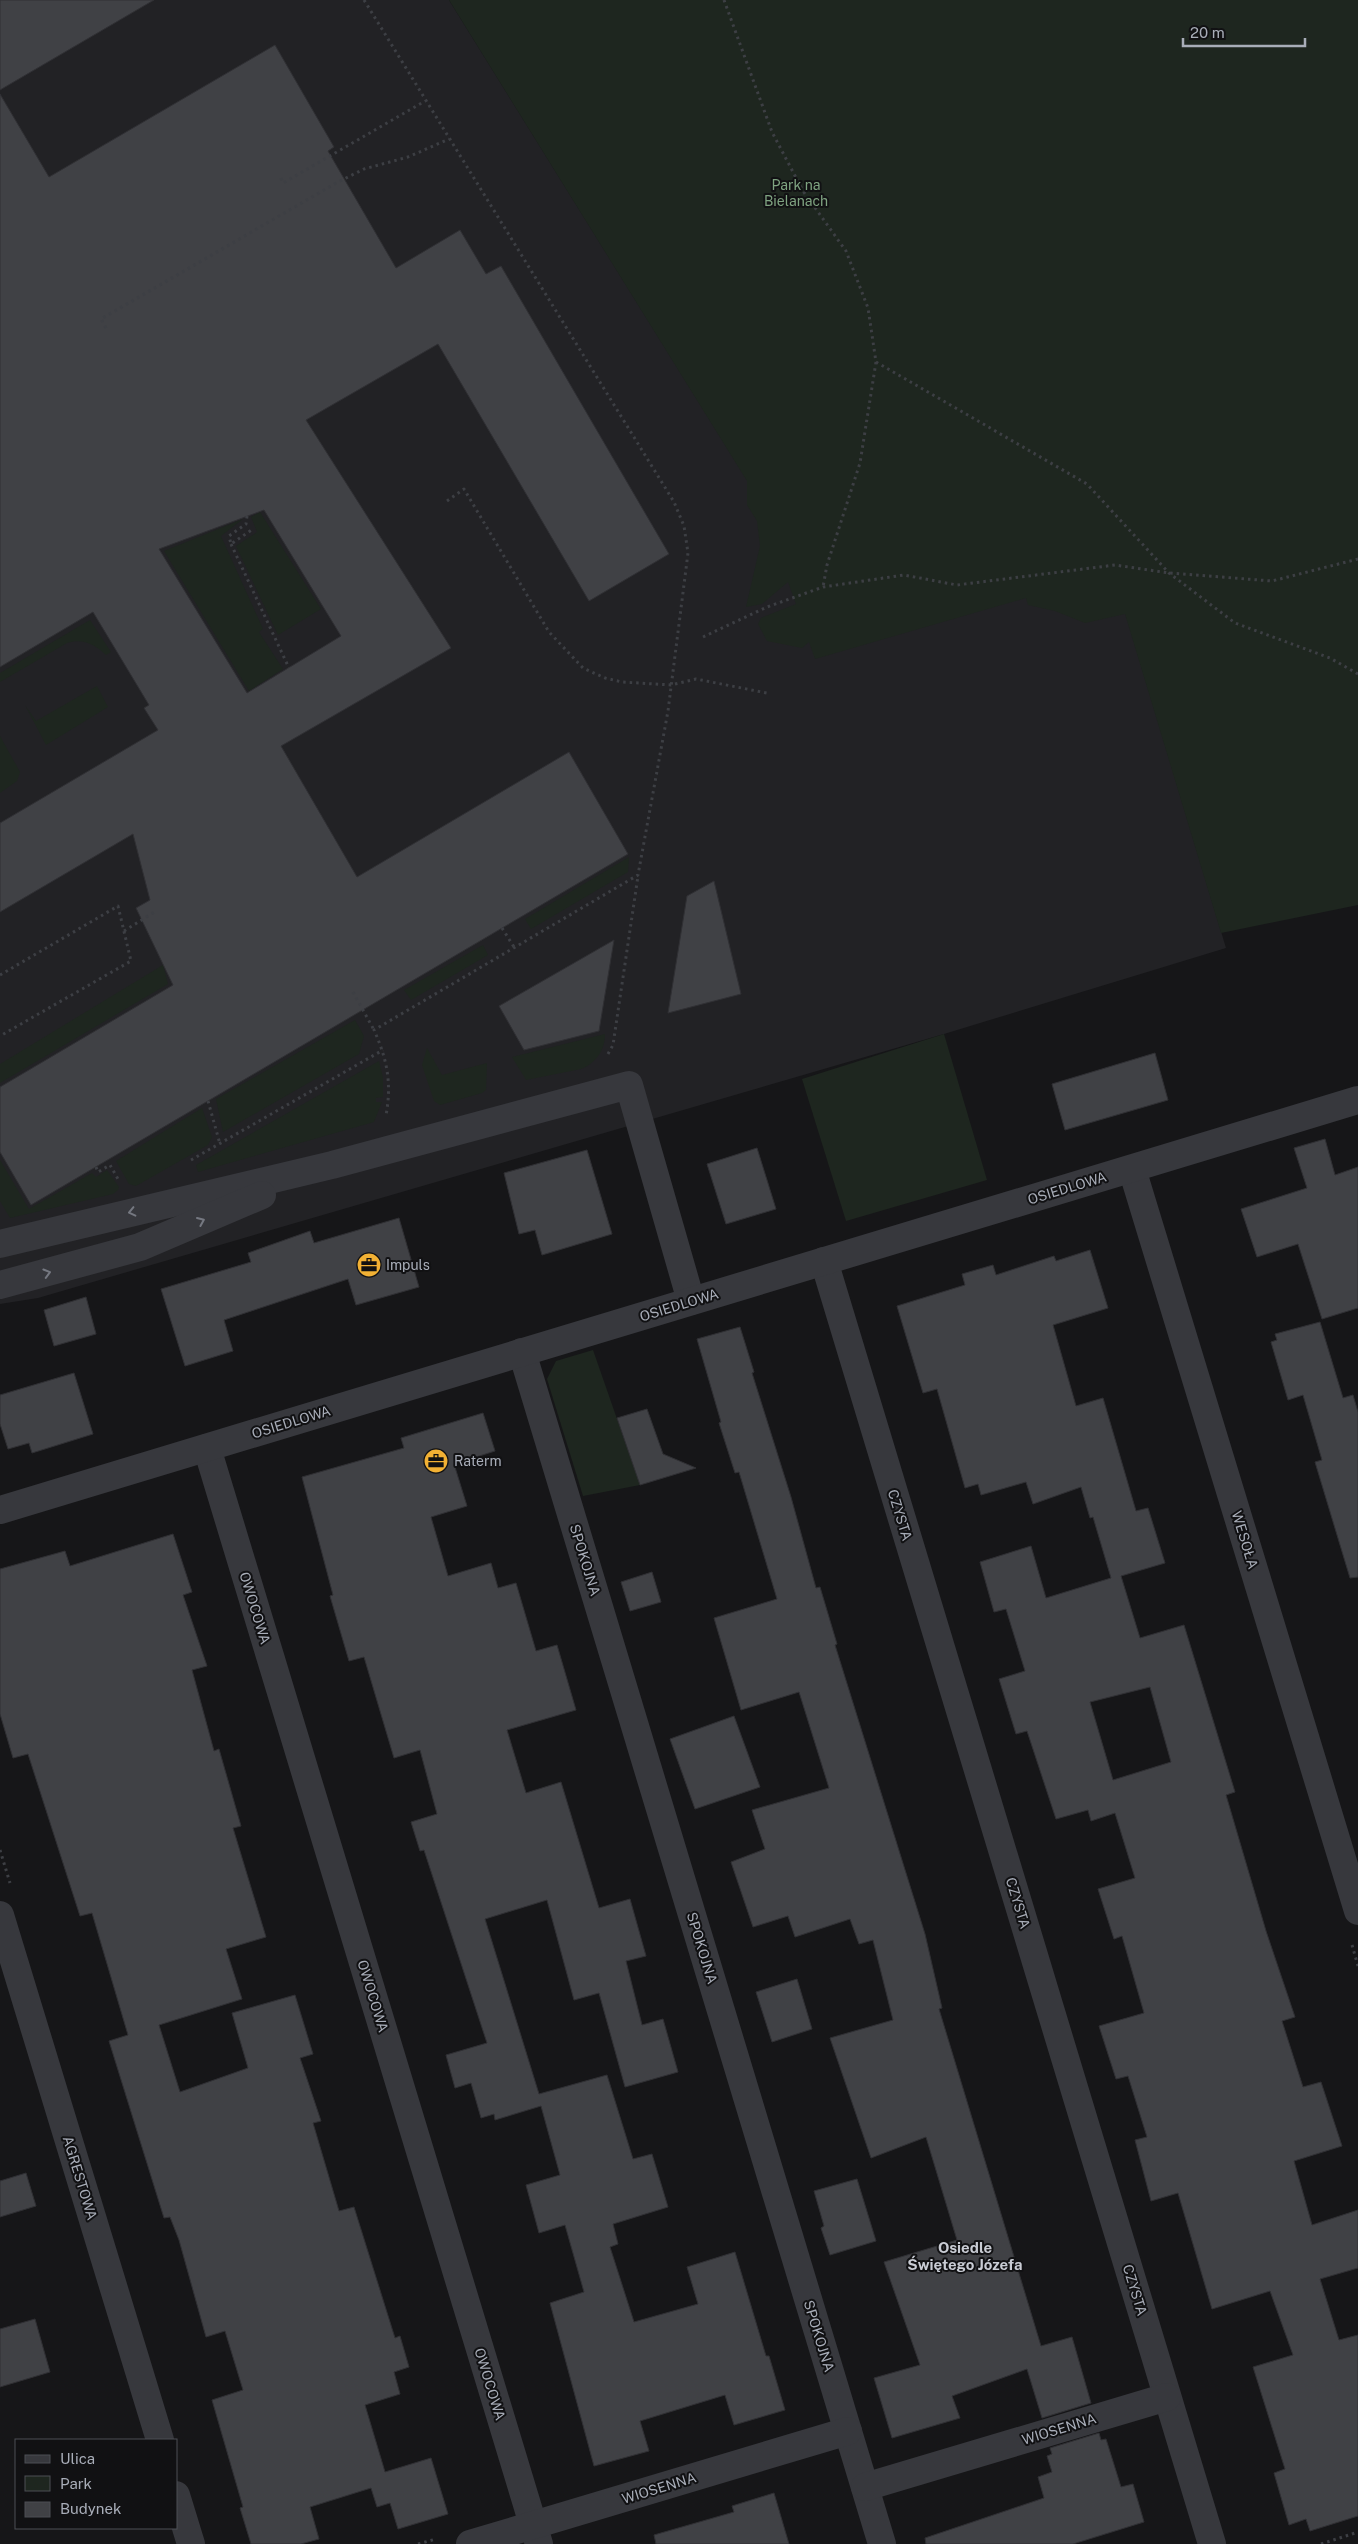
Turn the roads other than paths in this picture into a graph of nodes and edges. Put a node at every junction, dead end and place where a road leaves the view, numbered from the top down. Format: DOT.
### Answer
graph roads {
  1 [pos="1358,1100"];
  2 [pos="332,1165"];
  3 [pos="1132,1168"];
  4 [pos="0,1244"];
  5 [pos="824,1261"];
  6 [pos="0,1286"];
  7 [pos="691,1301"];
  8 [pos="522,1352"];
  9 [pos="207,1448"];
  10 [pos="0,1510"];
  11 [pos="1358,1911"];
  12 [pos="0,1915"];
  13 [pos="1168,2397"];
  14 [pos="848,2431"];
  15 [pos="160,2439"];
  16 [pos="865,2487"];
  17 [pos="178,2502"];
  18 [pos="536,2535"];
  19 [pos="191,2544"];
  20 [pos="470,2544"];
  21 [pos="882,2544"];
  22 [pos="1212,2544"];
  1 -- 3 [label="street, OSIEDLOWA"];
  2 -- 4 [label="street, one-way"];
  6 -- 2 [label="street, one-way"];
  2 -- 7 [label="street"];
  3 -- 5 [label="street, OSIEDLOWA"];
  3 -- 11 [label="street, WESOŁA"];
  5 -- 7 [label="street, OSIEDLOWA"];
  5 -- 13 [label="street, CZYSTA"];
  7 -- 8 [label="street, OSIEDLOWA"];
  8 -- 9 [label="street, OSIEDLOWA"];
  8 -- 14 [label="street, SPOKOJNA"];
  9 -- 10 [label="street, OSIEDLOWA"];
  9 -- 18 [label="street, OWOCOWA"];
  12 -- 15 [label="street, AGRESTOWA"];
  13 -- 16 [label="street, WIOSENNA"];
  13 -- 22 [label="street, CZYSTA"];
  14 -- 16 [label="street, SPOKOJNA"];
  14 -- 18 [label="street, WIOSENNA"];
  16 -- 21 [label="street, SPOKOJNA"];
  17 -- 19 [label="street"];
  18 -- 20 [label="street, WIOSENNA"];
}
